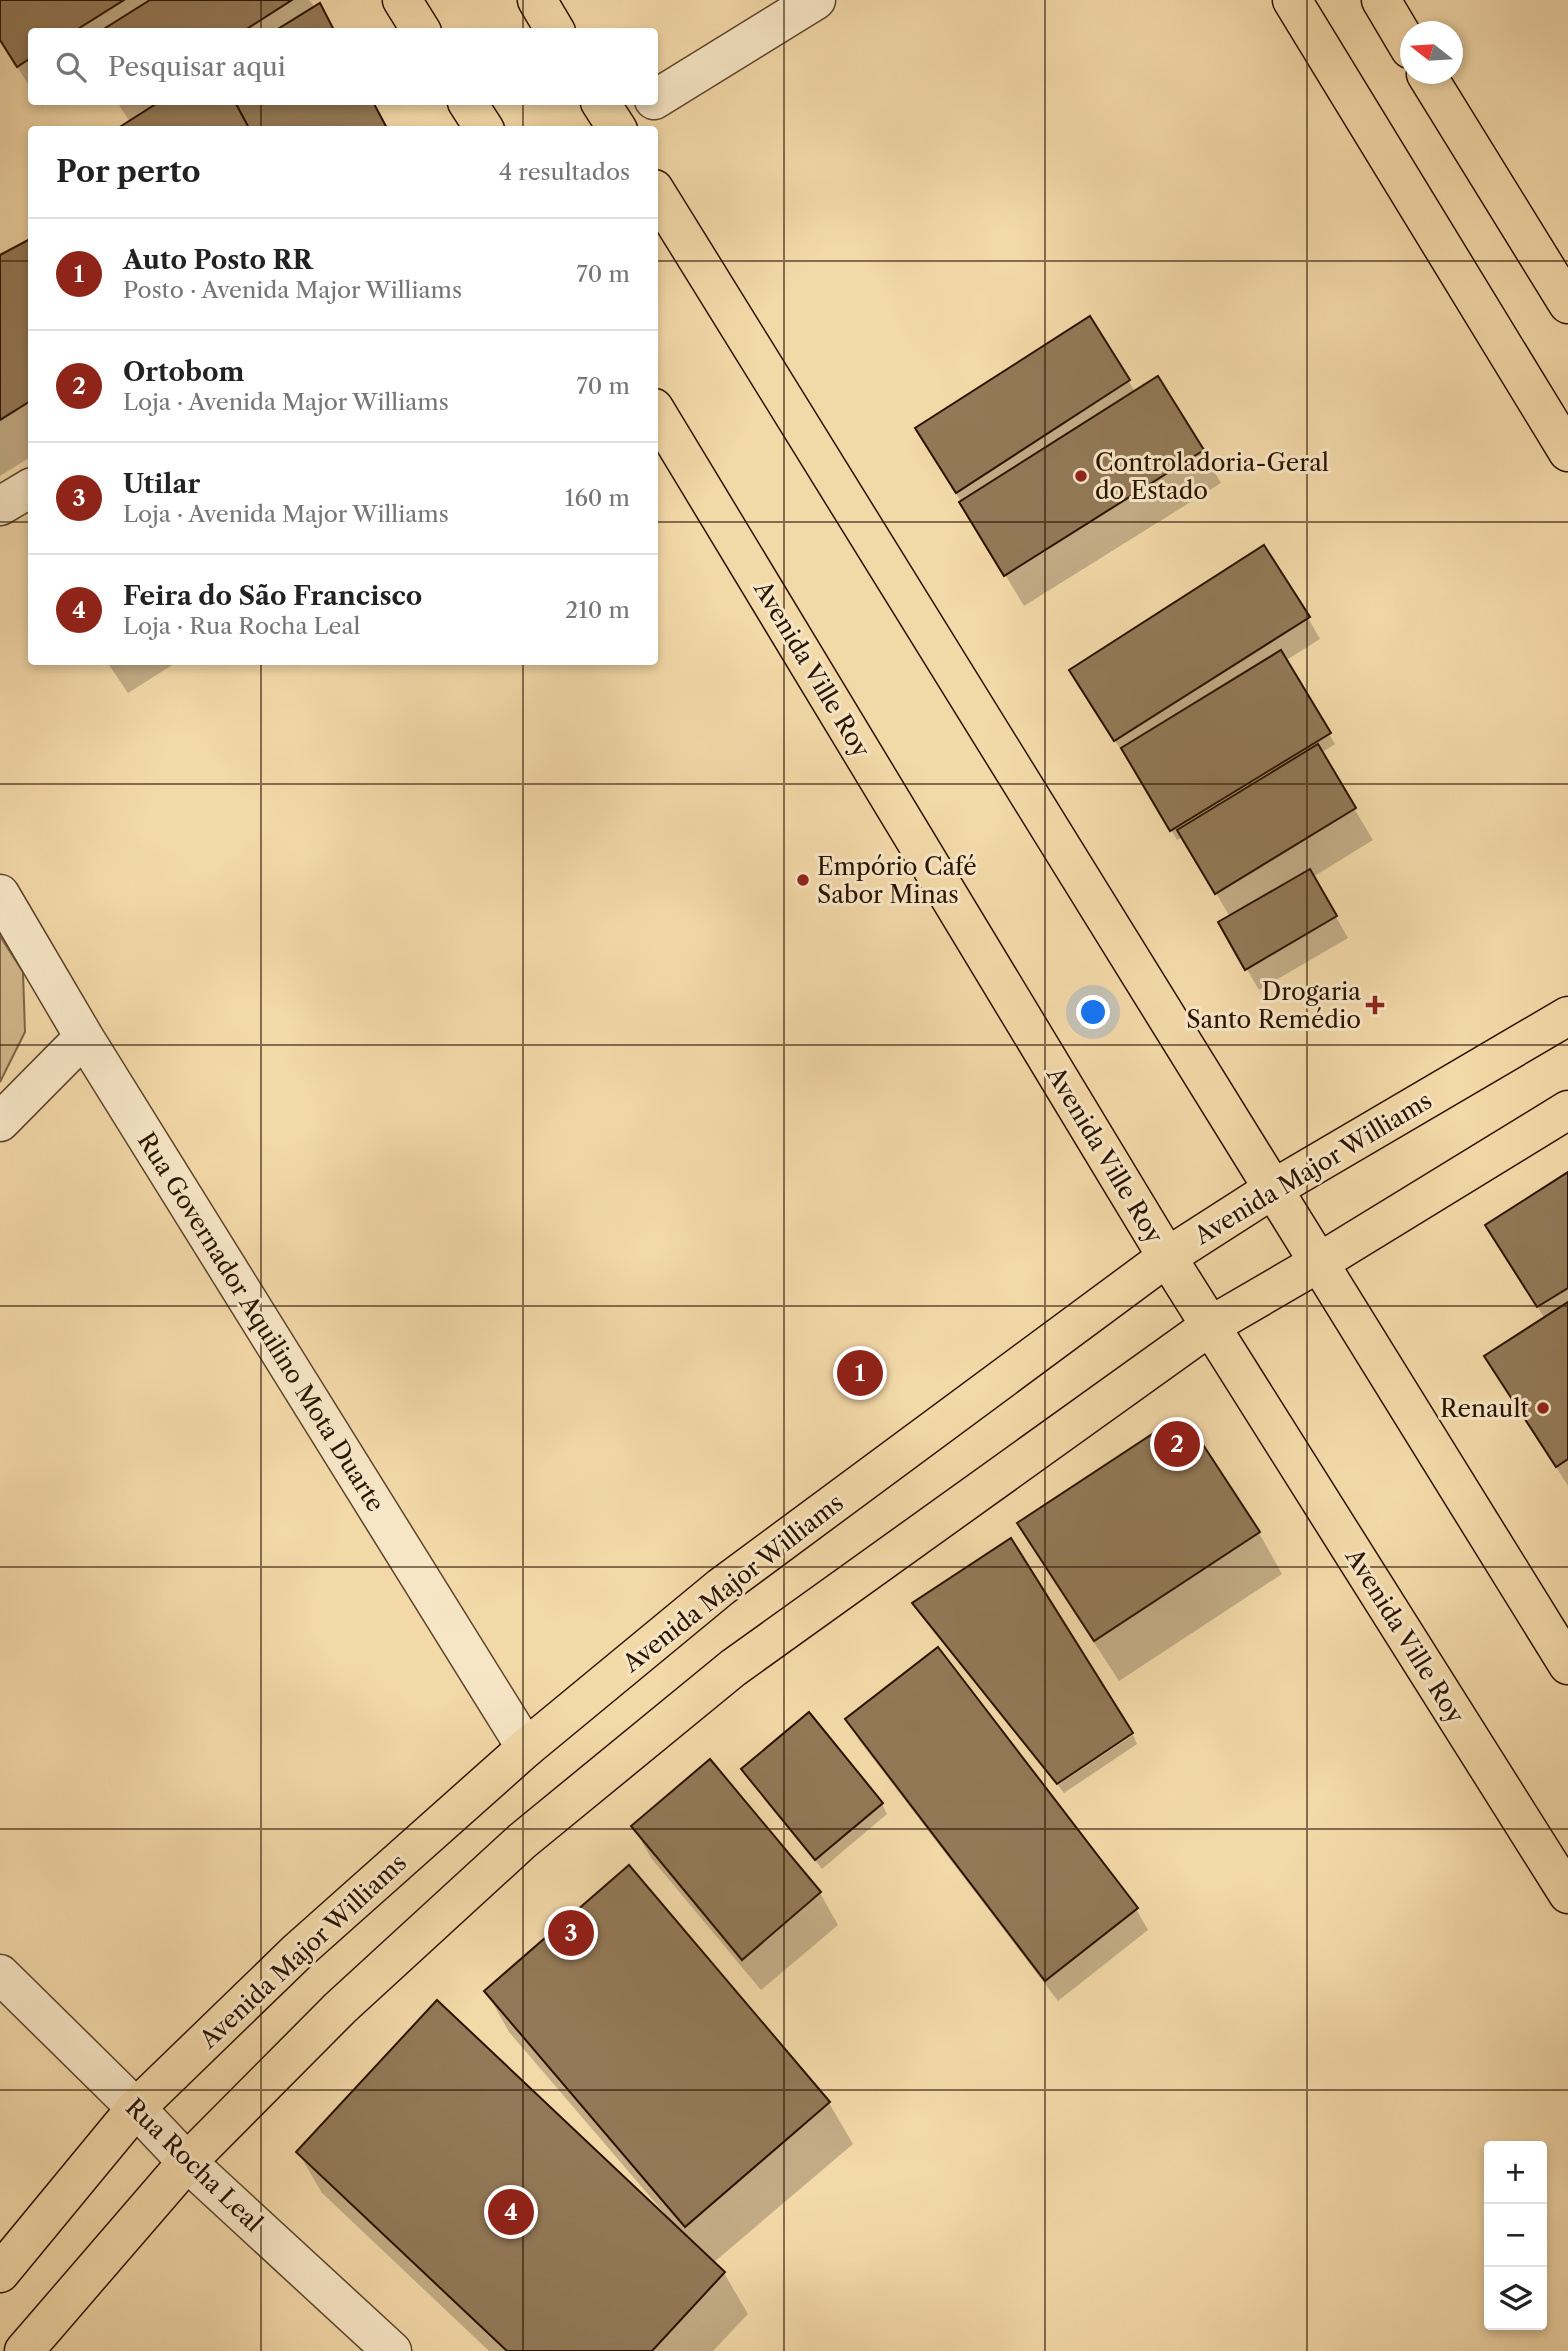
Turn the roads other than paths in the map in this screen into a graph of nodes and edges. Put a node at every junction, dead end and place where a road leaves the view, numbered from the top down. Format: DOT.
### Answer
graph roads {
  1 [pos="402,0"];
  2 [pos="537,0"];
  3 [pos="816,0"];
  4 [pos="1292,0"];
  5 [pos="1381,0"];
  6 [pos="420,28"];
  7 [pos="554,28"];
  8 [pos="1400,32"];
  9 [pos="1432,84"];
  10 [pos="658,98"];
  11 [pos="469,105"];
  12 [pos="643,105"];
  13 [pos="611,118"];
  14 [pos="482,126"];
  15 [pos="658,194"];
  16 [pos="1568,304"];
  17 [pos="658,415"];
  18 [pos="1568,452"];
  19 [pos="28,488"];
  20 [pos="0,506"];
  21 [pos="0,894"];
  22 [pos="1568,1016"];
  23 [pos="84,1037"];
  24 [pos="1568,1110"];
  25 [pos="0,1122"];
  26 [pos="1273,1189"];
  27 [pos="1167,1257"];
  28 [pos="1320,1262"];
  29 [pos="1210,1326"];
  30 [pos="1568,1665"];
  31 [pos="526,1748"];
  32 [pos="1568,1894"];
  33 [pos="0,1974"];
  34 [pos="136,2108"];
  35 [pos="187,2162"];
  36 [pos="0,2273"];
  37 [pos="24,2351"];
  38 [pos="392,2351"];
  1 -- 6 [label="main road"];
  2 -- 7 [label="main road"];
  3 -- 10 [label="street"];
  4 -- 18 [label="main road"];
  5 -- 8 [label="main road"];
  9 -- 16 [label="main road"];
  11 -- 14 [label="main road"];
  12 -- 13 [label="street"];
  15 -- 26 [label="main road"];
  17 -- 27 [label="main road, Avenida Ville Roy"];
  19 -- 20 [label="street"];
  21 -- 23 [label="street, Rua Governador Aquilino Mota Duarte"];
  22 -- 26 [label="main road, Avenida Major Williams"];
  23 -- 25 [label="street"];
  23 -- 31 [label="street, Rua Governador Aquilino Mota Duarte"];
  24 -- 28 [label="main road"];
  26 -- 27 [label="main road, Avenida Major Williams"];
  26 -- 28 [label="main road"];
  27 -- 29 [label="main road, Avenida Ville Roy"];
  27 -- 31 [label="main road, Avenida Major Williams"];
  28 -- 29 [label="main road"];
  28 -- 30 [label="main road"];
  29 -- 32 [label="main road, Avenida Ville Roy"];
  29 -- 35 [label="main road"];
  31 -- 34 [label="main road, Avenida Major Williams"];
  33 -- 34 [label="street, Rua Rocha Leal"];
  34 -- 35 [label="street, Rua Rocha Leal"];
  34 -- 36 [label="main road, Avenida Major Williams"];
  35 -- 37 [label="main road"];
  35 -- 38 [label="street, Rua Rocha Leal"];
}
